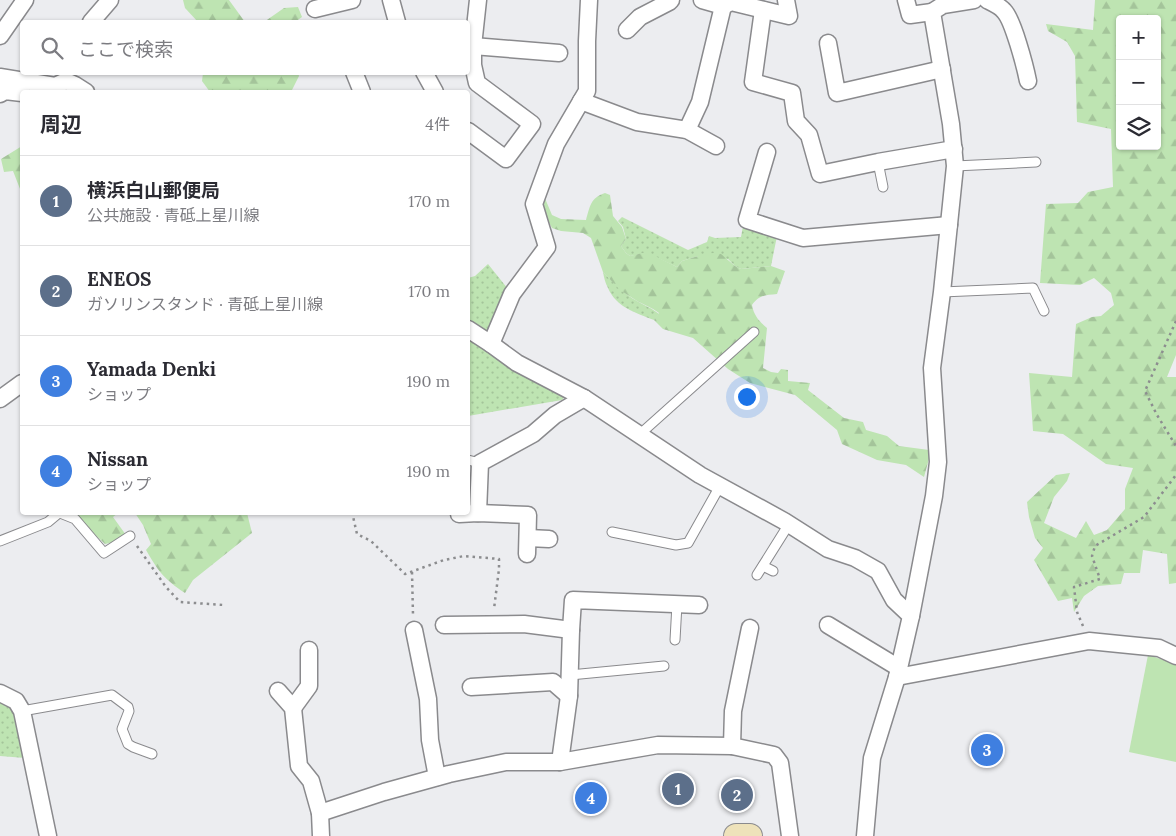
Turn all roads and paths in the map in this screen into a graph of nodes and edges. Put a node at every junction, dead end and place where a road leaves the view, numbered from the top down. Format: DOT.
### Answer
graph roads {
  1 [pos="25,0"];
  2 [pos="110,0"];
  3 [pos="352,0"];
  4 [pos="391,0"];
  5 [pos="478,0"];
  6 [pos="589,0"];
  7 [pos="671,0"];
  8 [pos="702,0"];
  9 [pos="786,0"];
  10 [pos="906,0"];
  11 [pos="974,0"];
  12 [pos="987,0"];
  13 [pos="313,4"];
  14 [pos="723,6"];
  15 [pos="763,10"];
  16 [pos="932,12"];
  17 [pos="93,20"];
  18 [pos="324,20"];
  19 [pos="396,20"];
  20 [pos="627,30"];
  21 [pos="0,36"];
  22 [pos="828,43"];
  23 [pos="473,46"];
  24 [pos="559,53"];
  25 [pos="942,70"];
  26 [pos="355,75"];
  27 [pos="426,75"];
  28 [pos="0,77"];
  29 [pos="1028,81"];
  30 [pos="55,84"];
  31 [pos="83,90"];
  32 [pos="361,90"];
  33 [pos="434,90"];
  34 [pos="20,93"];
  35 [pos="0,94"];
  36 [pos="581,101"];
  37 [pos="687,130"];
  38 [pos="470,132"];
  39 [pos="716,146"];
  40 [pos="767,152"];
  41 [pos="954,157"];
  42 [pos="878,162"];
  43 [pos="1036,162"];
  44 [pos="883,187"];
  45 [pos="949,225"];
  46 [pos="942,292"];
  47 [pos="1044,311"];
  48 [pos="1176,321"];
  49 [pos="470,330"];
  50 [pos="754,332"];
  51 [pos="491,344"];
  52 [pos="20,384"];
  53 [pos="584,398"];
  54 [pos="0,399"];
  55 [pos="639,435"];
  56 [pos="1176,446"];
  57 [pos="474,462"];
  58 [pos="1176,475"];
  59 [pos="720,486"];
  60 [pos="470,513"];
  61 [pos="478,513"];
  62 [pos="57,515"];
  63 [pos="65,515"];
  64 [pos="353,515"];
  65 [pos="790,524"];
  66 [pos="612,532"];
  67 [pos="130,536"];
  68 [pos="549,540"];
  69 [pos="0,541"];
  70 [pos="763,566"];
  71 [pos="773,571"];
  72 [pos="412,572"];
  73 [pos="757,575"];
  74 [pos="677,604"];
  75 [pos="700,604"];
  76 [pos="224,605"];
  77 [pos="413,608"];
  78 [pos="911,616"];
  79 [pos="444,625"];
  80 [pos="489,625"];
  81 [pos="828,625"];
  82 [pos="750,628"];
  83 [pos="414,630"];
  84 [pos="571,630"];
  85 [pos="675,640"];
  86 [pos="1089,641"];
  87 [pos="309,650"];
  88 [pos="1176,656"];
  89 [pos="664,666"];
  90 [pos="898,673"];
  91 [pos="570,675"];
  92 [pos="471,687"];
  93 [pos="278,691"];
  94 [pos="0,693"];
  95 [pos="569,696"];
  96 [pos="293,708"];
  97 [pos="22,711"];
  98 [pos="732,746"];
  99 [pos="152,754"];
  100 [pos="560,762"];
  101 [pos="437,777"];
  102 [pos="320,813"];
  103 [pos="48,836"];
  104 [pos="321,836"];
  105 [pos="736,836"];
  106 [pos="750,836"];
  107 [pos="790,836"];
  108 [pos="865,836"];
  1 -- 21 [label="street"];
  2 -- 17 [label="street"];
  3 -- 13 [label="street"];
  4 -- 19 [label="street"];
  5 -- 23 [label="street"];
  6 -- 36 [label="street"];
  7 -- 20 [label="street"];
  8 -- 14 [label="street"];
  9 -- 15 [label="street"];
  10 -- 16 [label="street"];
  11 -- 16 [label="street"];
  12 -- 29 [label="street"];
  13 -- 18 [label="street"];
  14 -- 15 [label="street"];
  14 -- 37 [label="street"];
  15 -- 42 [label="street"];
  16 -- 25 [label="street"];
  22 -- 25 [label="street"];
  23 -- 24 [label="street"];
  23 -- 38 [label="street"];
  25 -- 41 [label="street"];
  26 -- 32 [label="street"];
  27 -- 33 [label="street"];
  28 -- 30 [label="street"];
  30 -- 31 [label="street"];
  34 -- 35 [label="street"];
  36 -- 37 [label="street"];
  36 -- 51 [label="street"];
  37 -- 39 [label="street"];
  40 -- 45 [label="street"];
  41 -- 42 [label="street"];
  41 -- 43 [label="lane"];
  41 -- 45 [label="street"];
  42 -- 44 [label="lane"];
  45 -- 46 [label="street"];
  46 -- 47 [label="lane"];
  46 -- 78 [label="street"];
  48 -- 56 [label="path"];
  49 -- 51 [label="street"];
  50 -- 55 [label="lane"];
  51 -- 53 [label="street"];
  52 -- 54 [label="street"];
  53 -- 55 [label="street"];
  53 -- 57 [label="street"];
  55 -- 59 [label="street"];
  57 -- 61 [label="street"];
  58 -- 86 [label="path"];
  59 -- 65 [label="street"];
  59 -- 66 [label="lane"];
  60 -- 61 [label="street"];
  61 -- 68 [label="street"];
  62 -- 69 [label="lane"];
  63 -- 67 [label="lane"];
  64 -- 72 [label="path"];
  65 -- 70 [label="lane"];
  65 -- 78 [label="street"];
  67 -- 76 [label="path"];
  70 -- 71 [label="lane"];
  70 -- 73 [label="lane"];
  72 -- 77 [label="path"];
  72 -- 80 [label="path"];
  74 -- 75 [label="street"];
  74 -- 84 [label="street"];
  74 -- 85 [label="lane"];
  78 -- 90 [label="street"];
  79 -- 80 [label="street"];
  80 -- 84 [label="street"];
  81 -- 90 [label="street"];
  82 -- 98 [label="street"];
  83 -- 101 [label="street"];
  84 -- 91 [label="street"];
  86 -- 88 [label="street"];
  86 -- 90 [label="street"];
  87 -- 96 [label="street"];
  89 -- 91 [label="lane"];
  90 -- 108 [label="street"];
  91 -- 95 [label="street"];
  92 -- 95 [label="street"];
  93 -- 96 [label="street"];
  94 -- 97 [label="street"];
  95 -- 100 [label="street"];
  96 -- 102 [label="street"];
  97 -- 99 [label="lane"];
  97 -- 103 [label="street"];
  98 -- 100 [label="street"];
  98 -- 107 [label="street"];
  100 -- 101 [label="street"];
  101 -- 102 [label="street"];
  102 -- 104 [label="street"];
  105 -- 106 [label="main road"];
}
